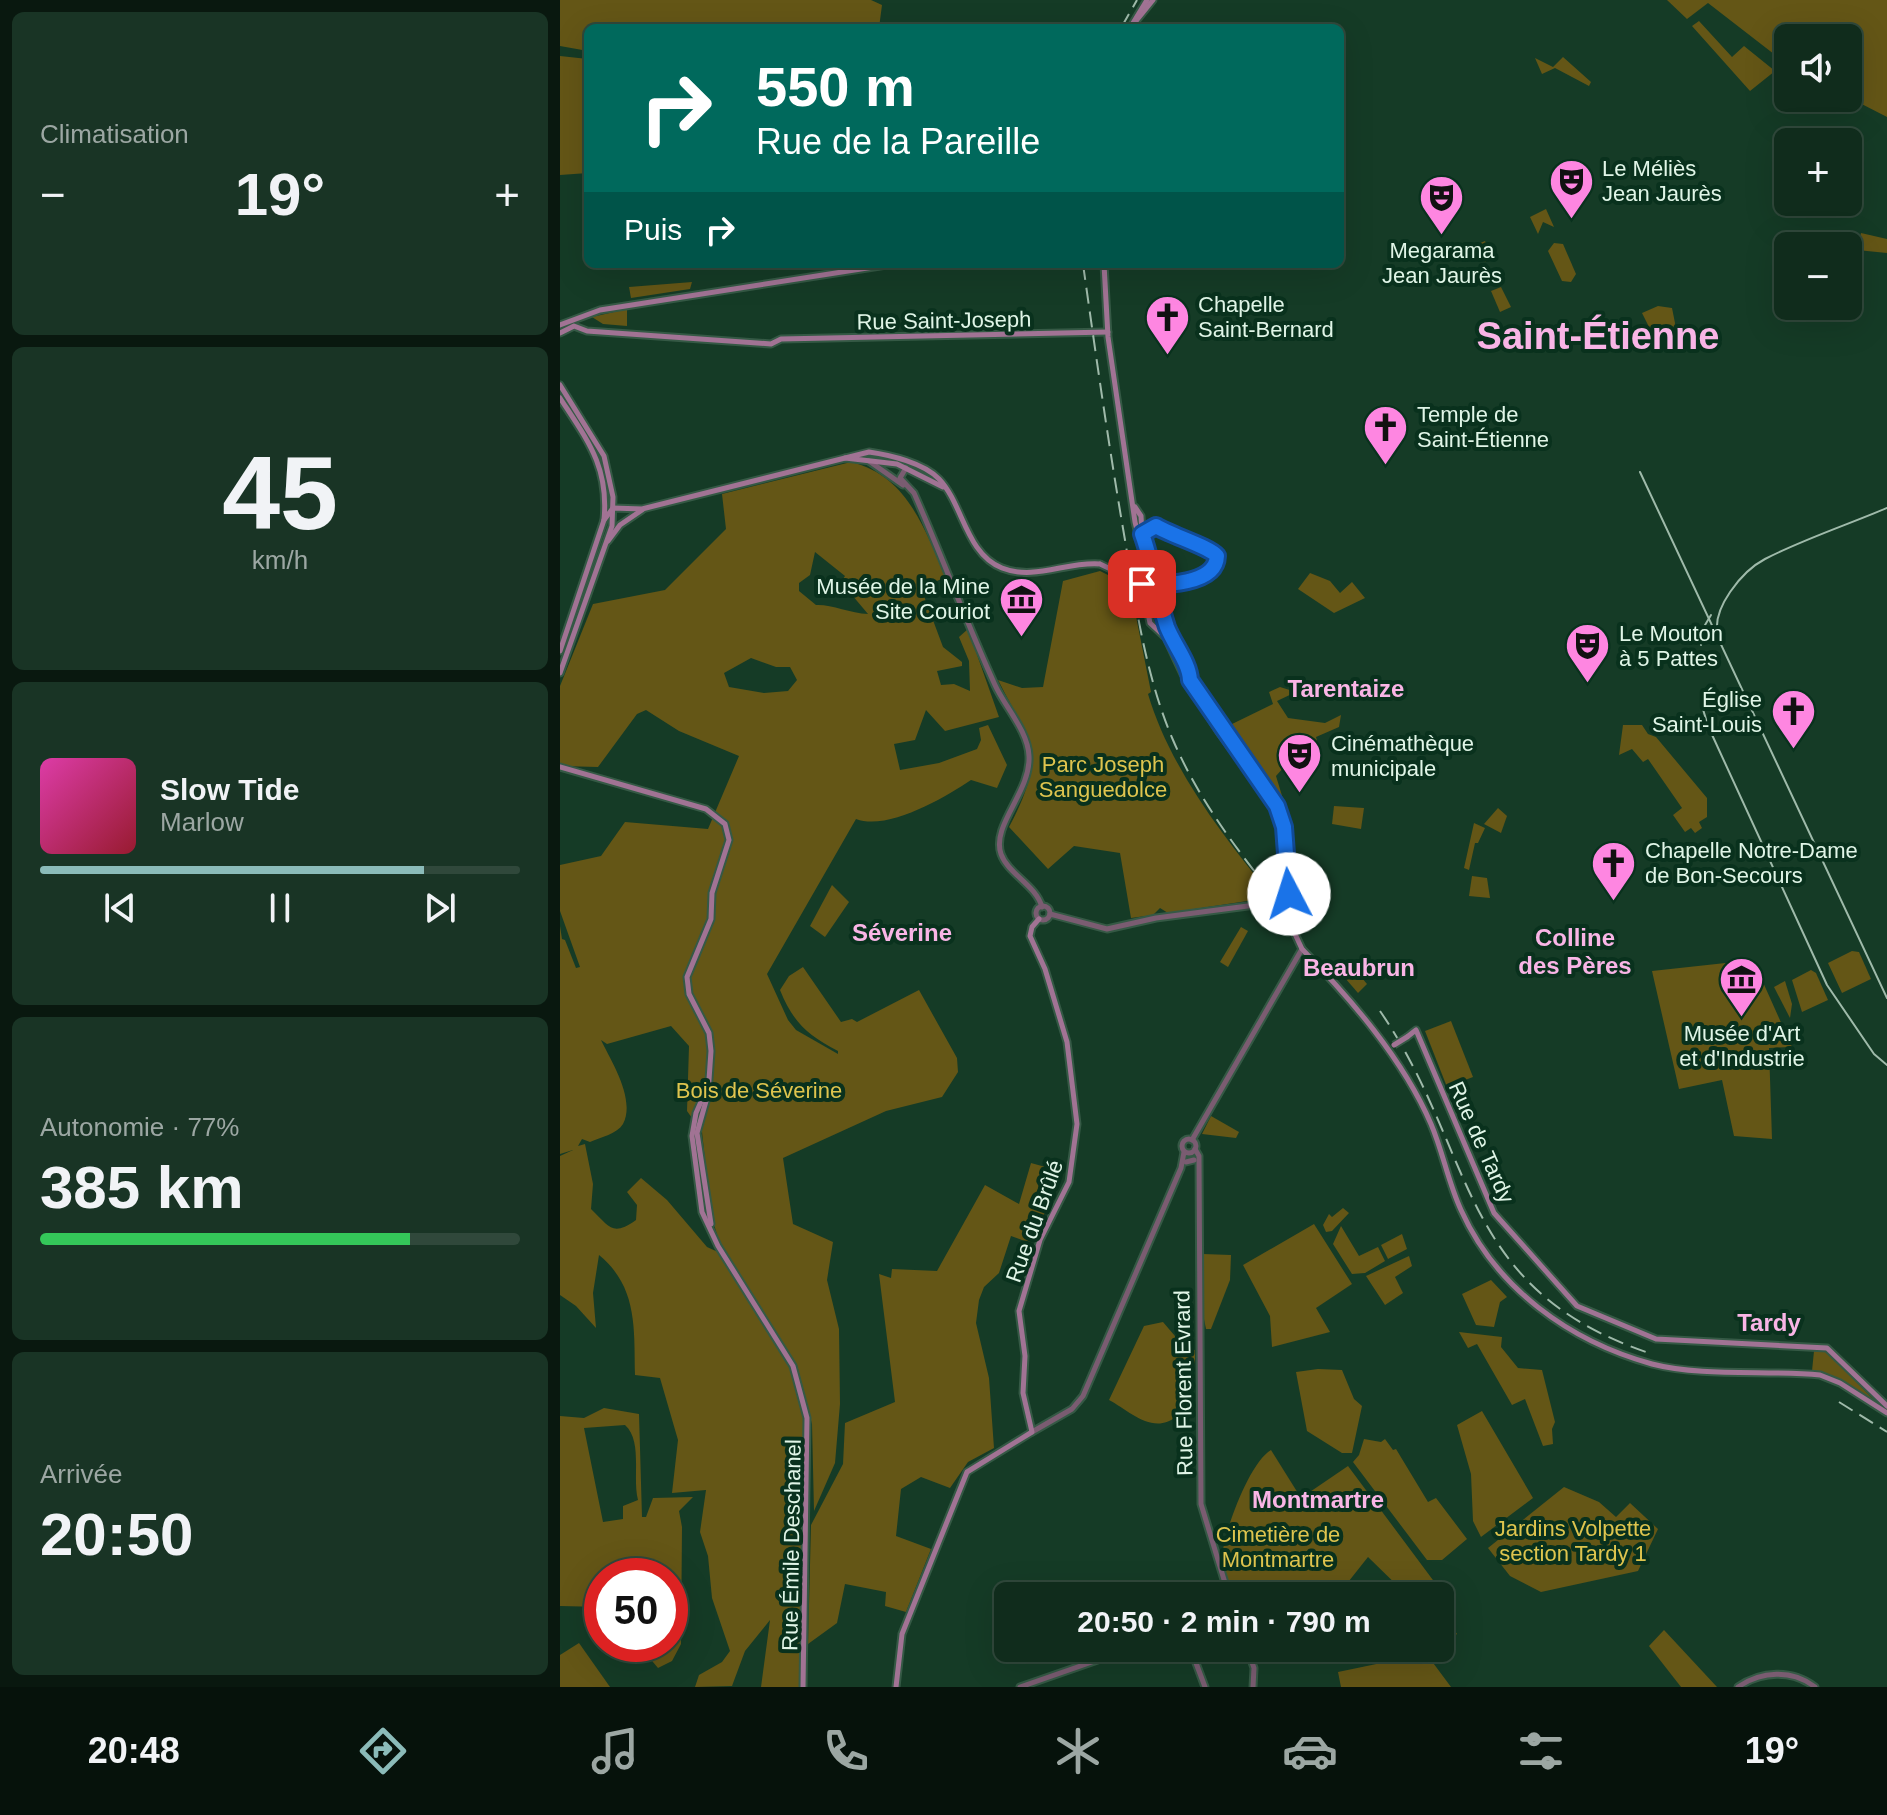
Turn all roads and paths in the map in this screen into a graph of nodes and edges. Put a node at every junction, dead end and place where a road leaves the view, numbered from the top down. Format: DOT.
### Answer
graph roads {
  1 [pos="1147,0"];
  2 [pos="1153,0"];
  3 [pos="1135,21"];
  4 [pos="1133,24"];
  5 [pos="868,268"];
  6 [pos="1104,268"];
  7 [pos="560,325"];
  8 [pos="1108,332"];
  9 [pos="560,333"];
  10 [pos="560,385"];
  11 [pos="560,398"];
  12 [pos="845,458"];
  13 [pos="893,458"];
  14 [pos="868,460"];
  15 [pos="897,464"];
  16 [pos="906,468"];
  17 [pos="900,478"];
  18 [pos="944,488"];
  19 [pos="914,493"];
  20 [pos="1135,507"];
  21 [pos="617,508"];
  22 [pos="642,509"];
  23 [pos="604,520"];
  24 [pos="1142,534"];
  25 [pos="604,545"];
  26 [pos="1144,588"];
  27 [pos="1165,636"];
  28 [pos="560,650"];
  29 [pos="560,672"];
  30 [pos="1190,680"];
  31 [pos="560,767"];
  32 [pos="1289,894"];
  33 [pos="1042,907"];
  34 [pos="1050,914"];
  35 [pos="1039,919"];
  36 [pos="1302,949"];
  37 [pos="1387,1049"];
  38 [pos="1192,1140"];
  39 [pos="1190,1152"];
  40 [pos="1186,1162"];
  41 [pos="1197,1163"];
  42 [pos="1181,1168"];
  43 [pos="1553,1318"];
  44 [pos="1550,1329"];
  45 [pos="1885,1404"];
  46 [pos="1886,1413"];
  47 [pos="1032,1432"];
  48 [pos="1225,1582"];
  49 [pos="1092,1662"];
  50 [pos="1193,1662"];
  51 [pos="1252,1662"];
  52 [pos="803,1687"];
  53 [pos="896,1687"];
  54 [pos="1020,1687"];
  55 [pos="1205,1687"];
  56 [pos="1253,1687"];
  57 [pos="1738,1687"];
  58 [pos="1815,1687"];
  1 -- 3 [label="main road"];
  2 -- 3 [label="main road"];
  3 -- 4 [label="main road"];
  5 -- 7 [label="main road"];
  6 -- 8 [label="main road"];
  8 -- 9 [label="main road, Rue Saint-Joseph"];
  8 -- 20 [label="main road"];
  10 -- 21 [label="main road"];
  11 -- 23 [label="main road"];
  12 -- 13 [label="main road"];
  12 -- 14 [label="main road"];
  12 -- 22 [label="main road"];
  13 -- 15 [label="street"];
  13 -- 18 [label="main road"];
  14 -- 15 [label="main road"];
  14 -- 19 [label="street"];
  15 -- 16 [label="main road"];
  15 -- 17 [label="street"];
  16 -- 17 [label="street"];
  16 -- 18 [label="main road"];
  17 -- 19 [label="street"];
  18 -- 26 [label="main road, bridge"];
  19 -- 33 [label="street"];
  20 -- 24 [label="main road"];
  20 -- 27 [label="main road"];
  21 -- 22 [label="main road"];
  21 -- 23 [label="main road"];
  21 -- 25 [label="main road"];
  22 -- 25 [label="main road"];
  23 -- 28 [label="main road"];
  24 -- 26 [label="main road, bridge"];
  24 -- 30 [label="main road"];
  25 -- 29 [label="main road"];
  26 -- 27 [label="main road"];
  27 -- 30 [label="main road"];
  30 -- 32 [label="main road"];
  31 -- 52 [label="main road, Rue Émile Deschanel"];
  32 -- 34 [label="street"];
  32 -- 36 [label="main road"];
  33 -- 34 [label="street"];
  33 -- 35 [label="street"];
  34 -- 35 [label="street"];
  35 -- 47 [label="main road, Rue du Brûlé"];
  36 -- 37 [label="main road"];
  36 -- 38 [label="street"];
  37 -- 43 [label="main road"];
  37 -- 45 [label="main road, Rue de Tardy, bridge"];
  38 -- 39 [label="street, Rue Florent Evrard"];
  38 -- 39 [label="street"];
  39 -- 40 [label="street"];
  39 -- 41 [label="street, Rue Florent Evrard"];
  39 -- 42 [label="street"];
  40 -- 41 [label="street"];
  40 -- 42 [label="street"];
  41 -- 48 [label="street, Rue Florent Evrard"];
  42 -- 47 [label="street"];
  43 -- 44 [label="main road"];
  43 -- 46 [label="main road"];
  45 -- 46 [label="main road"];
  47 -- 53 [label="main road"];
  49 -- 54 [label="street"];
  50 -- 55 [label="street"];
  51 -- 56 [label="street"];
  57 -- 58 [label="street"];
}
